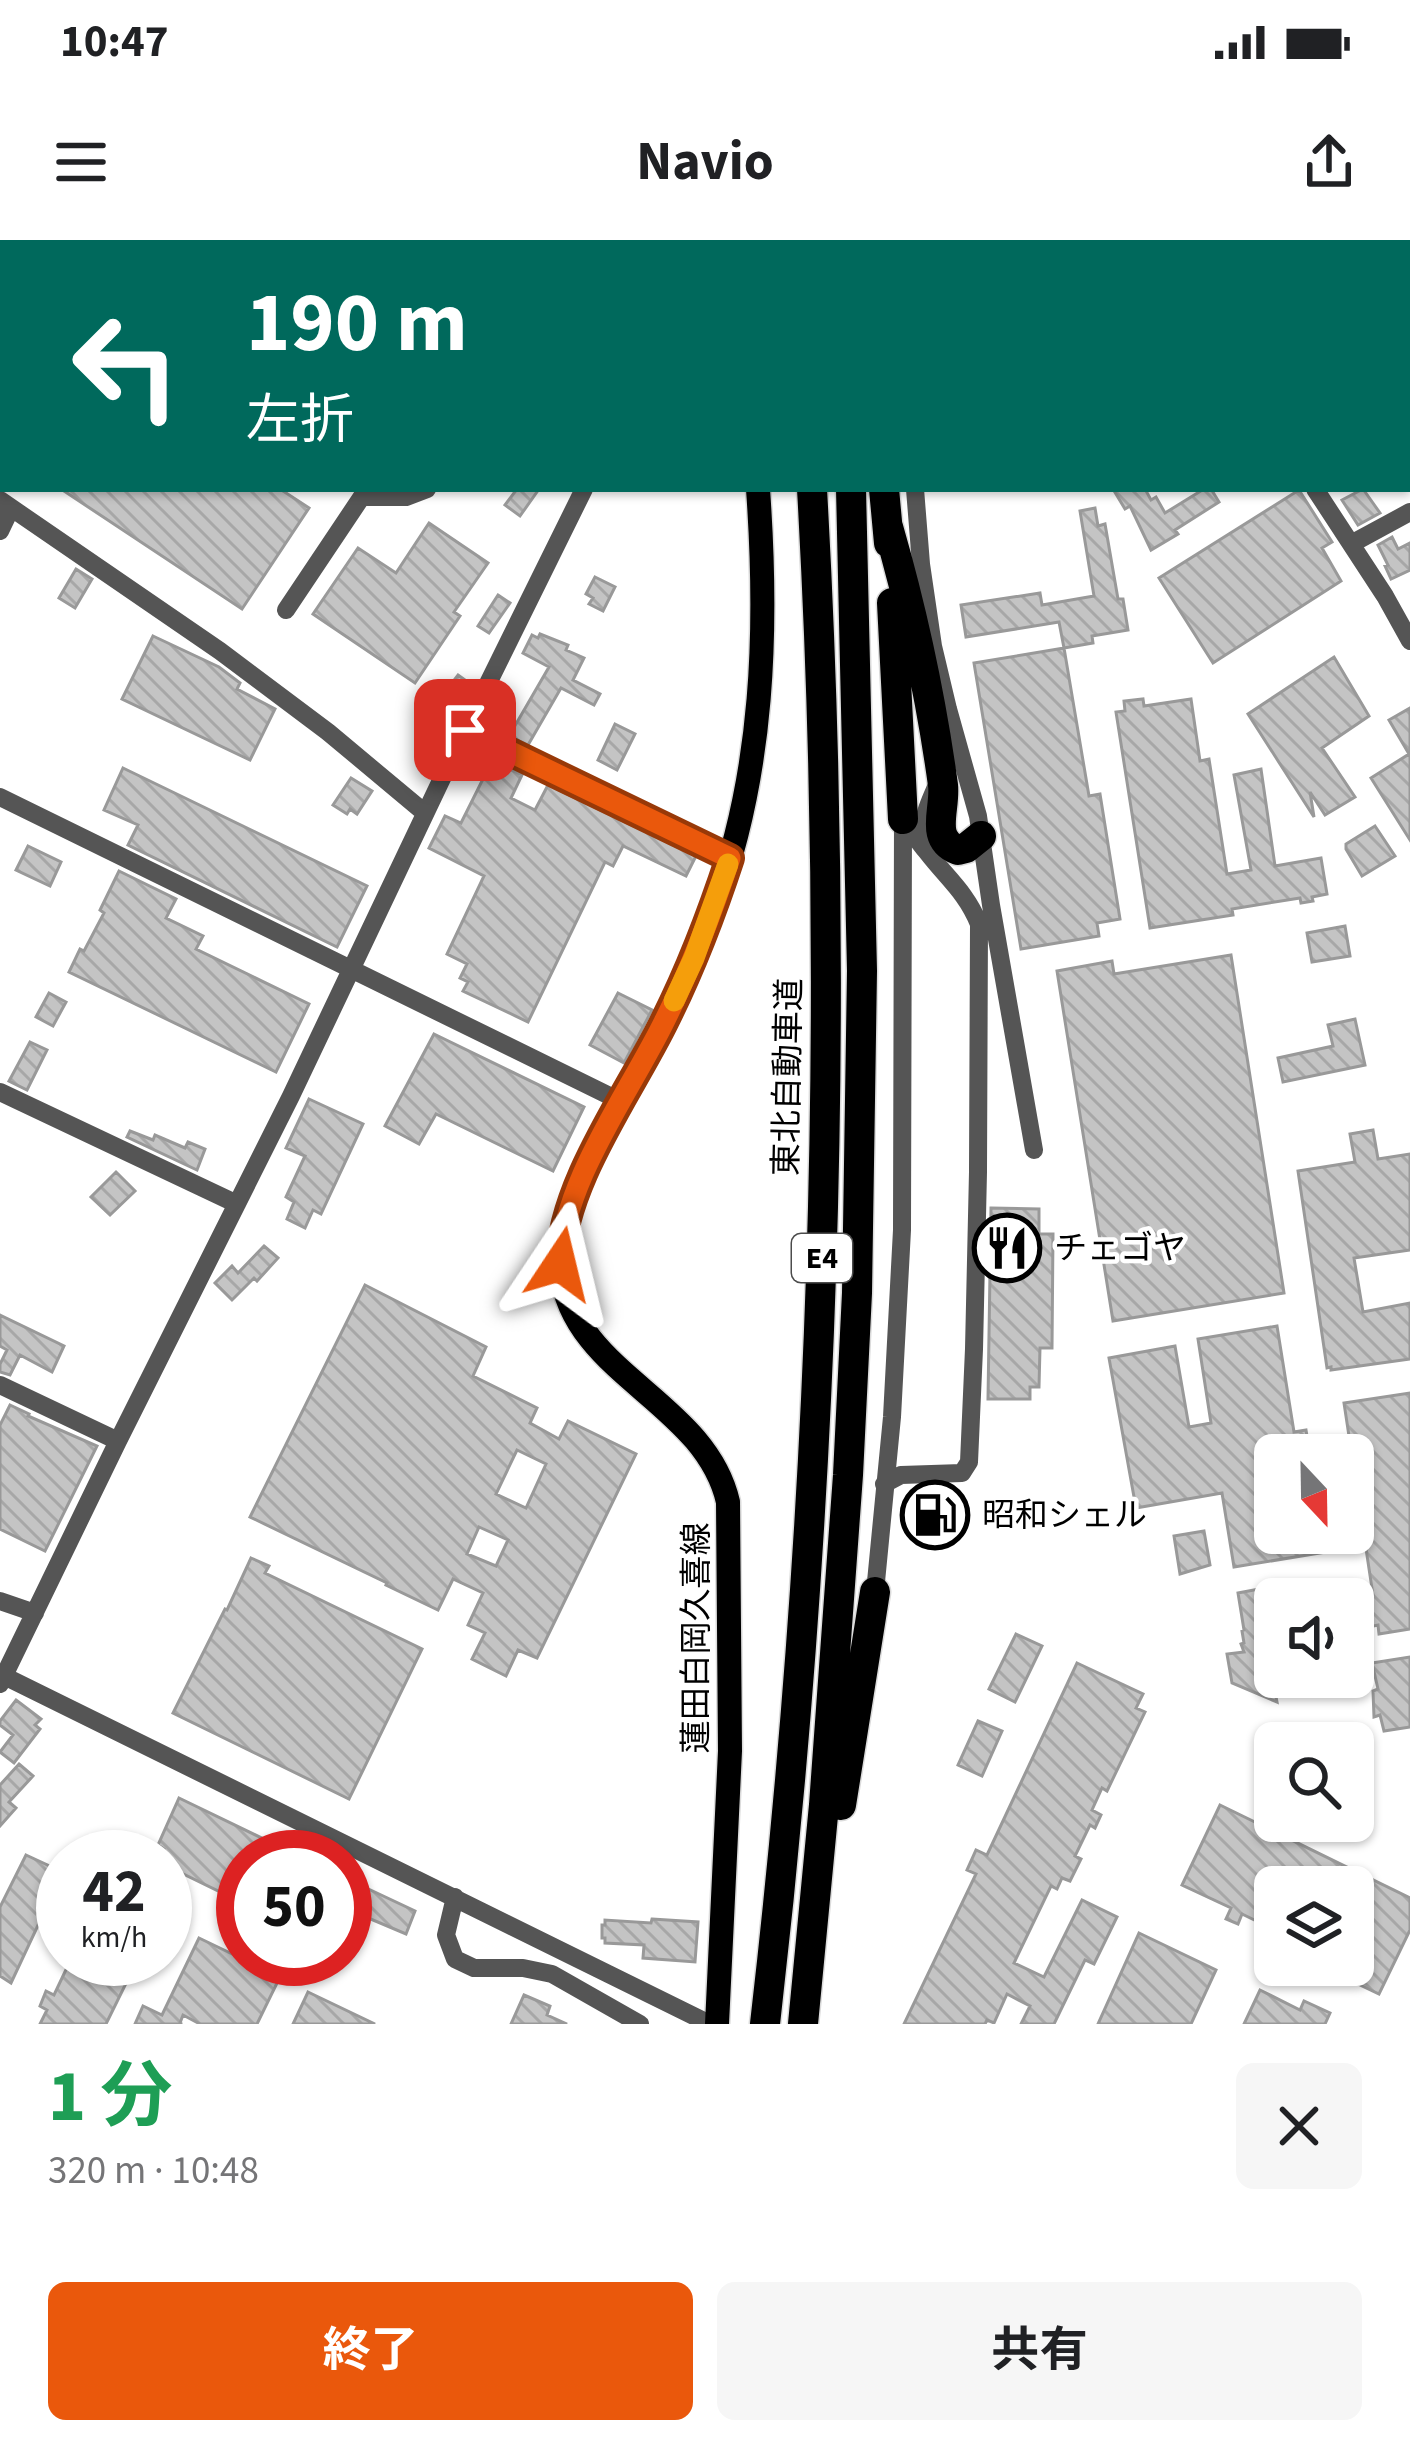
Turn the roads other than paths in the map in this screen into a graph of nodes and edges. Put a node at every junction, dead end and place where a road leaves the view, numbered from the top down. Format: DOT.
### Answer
graph roads {
  1 [pos="419,492"];
  2 [pos="583,492"];
  3 [pos="758,492"];
  4 [pos="812,492"];
  5 [pos="851,492"];
  6 [pos="884,492"];
  7 [pos="915,492"];
  8 [pos="1317,492"];
  9 [pos="364,493"];
  10 [pos="6,504"];
  11 [pos="1410,512"];
  12 [pos="888,527"];
  13 [pos="0,531"];
  14 [pos="1351,544"];
  15 [pos="286,610"];
  16 [pos="1410,641"];
  17 [pos="465,730"];
  18 [pos="941,775"];
  19 [pos="0,797"];
  20 [pos="425,813"];
  21 [pos="903,820"];
  22 [pos="981,836"];
  23 [pos="927,853"];
  24 [pos="730,858"];
  25 [pos="352,970"];
  26 [pos="0,1092"];
  27 [pos="622,1102"];
  28 [pos="1034,1150"];
  29 [pos="237,1204"];
  30 [pos="0,1385"];
  31 [pos="118,1441"];
  32 [pos="884,1484"];
  33 [pos="875,1592"];
  34 [pos="0,1601"];
  35 [pos="35,1613"];
  36 [pos="2,1680"];
  37 [pos="455,1897"];
  38 [pos="808,1962"];
  39 [pos="710,2023"];
  40 [pos="640,2024"];
  41 [pos="765,2024"];
  42 [pos="803,2024"];
  1 -- 9 [label="street"];
  2 -- 17 [label="street"];
  3 -- 24 [label="main road, 蓮田白岡久喜線"];
  4 -- 41 [label="highway, 東北自動車道 / E4"];
  5 -- 38 [label="highway, E4"];
  6 -- 12 [label="highway"];
  7 -- 22 [label="street"];
  8 -- 14 [label="street"];
  9 -- 15 [label="street"];
  10 -- 13 [label="street"];
  10 -- 20 [label="street"];
  11 -- 14 [label="street"];
  12 -- 18 [label="highway"];
  12 -- 21 [label="highway"];
  14 -- 16 [label="street"];
  17 -- 20 [label="street"];
  17 -- 24 [label="street"];
  18 -- 22 [label="highway"];
  18 -- 23 [label="street"];
  19 -- 25 [label="street"];
  20 -- 25 [label="street"];
  21 -- 23 [label="street"];
  21 -- 32 [label="street"];
  22 -- 28 [label="street"];
  23 -- 32 [label="street"];
  24 -- 27 [label="main road, 蓮田白岡久喜線"];
  25 -- 27 [label="street"];
  25 -- 29 [label="street"];
  26 -- 29 [label="street"];
  27 -- 39 [label="main road, 蓮田白岡久喜線"];
  29 -- 31 [label="street"];
  30 -- 31 [label="street"];
  31 -- 35 [label="street"];
  32 -- 33 [label="street"];
  33 -- 38 [label="highway"];
  34 -- 35 [label="street"];
  35 -- 36 [label="street"];
  36 -- 37 [label="street"];
  37 -- 39 [label="street"];
  37 -- 40 [label="street"];
  38 -- 42 [label="highway, E4"];
}
